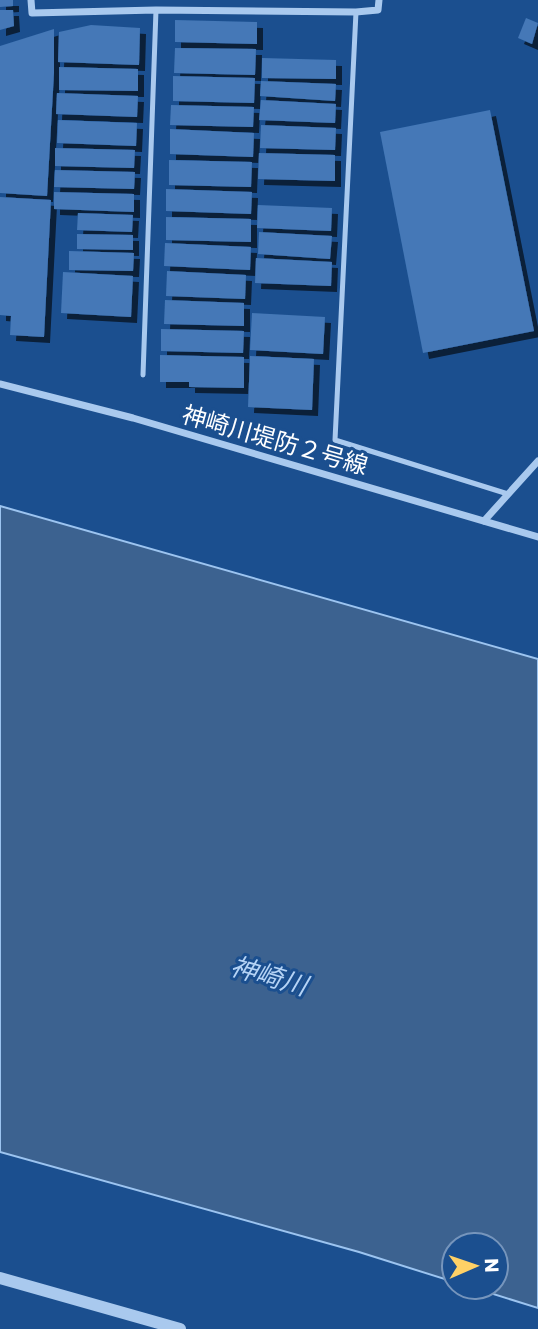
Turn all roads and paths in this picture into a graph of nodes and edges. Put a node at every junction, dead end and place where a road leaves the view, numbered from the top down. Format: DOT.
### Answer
graph roads {
  1 [pos="31,0"];
  2 [pos="379,0"];
  3 [pos="156,10"];
  4 [pos="356,12"];
  5 [pos="143,375"];
  6 [pos="0,384"];
  7 [pos="538,461"];
  8 [pos="508,494"];
  9 [pos="484,521"];
  10 [pos="538,537"];
  11 [pos="0,1278"];
  12 [pos="180,1329"];
  1 -- 3 [label="street"];
  2 -- 4 [label="street"];
  3 -- 4 [label="street"];
  3 -- 5 [label="lane"];
  4 -- 8 [label="lane"];
  6 -- 9 [label="street, 神崎川堤防２号線"];
  7 -- 8 [label="street"];
  8 -- 9 [label="street"];
  9 -- 10 [label="street, 神崎川堤防２号線"];
  11 -- 12 [label="street"];
}
